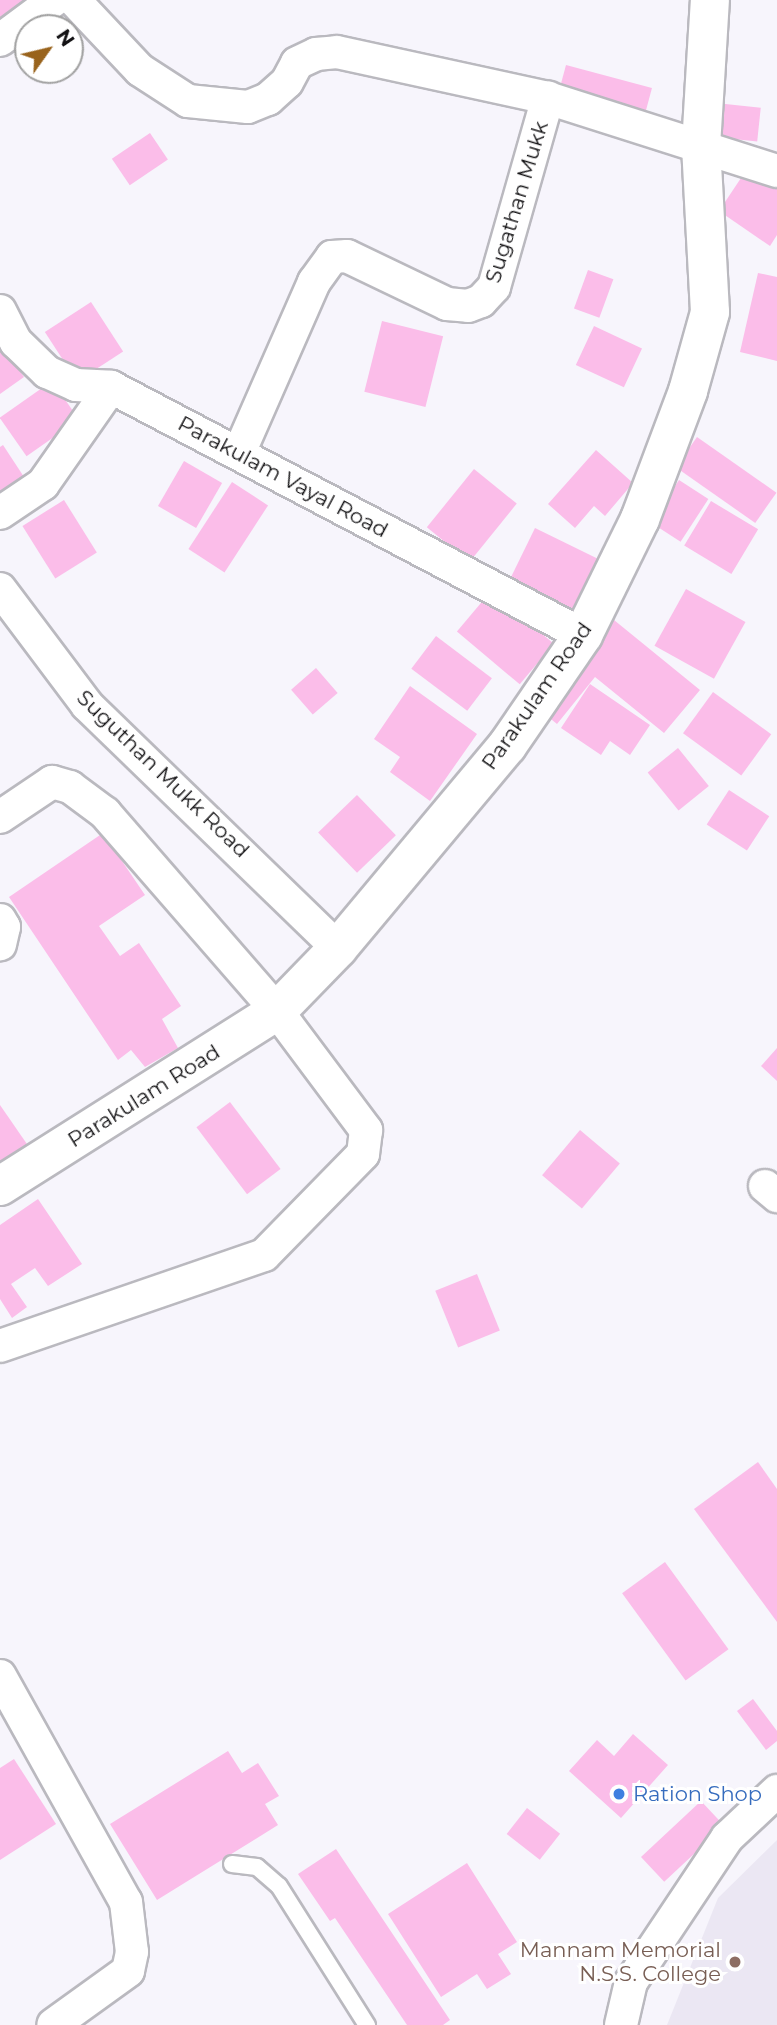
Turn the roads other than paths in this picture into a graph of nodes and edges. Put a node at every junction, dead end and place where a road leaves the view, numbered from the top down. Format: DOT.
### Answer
graph roads {
  1 [pos="54,0"];
  2 [pos="74,0"];
  3 [pos="710,0"];
  4 [pos="0,40"];
  5 [pos="548,98"];
  6 [pos="701,146"];
  7 [pos="777,171"];
  8 [pos="0,311"];
  9 [pos="110,387"];
  10 [pos="239,453"];
  11 [pos="0,513"];
  12 [pos="0,589"];
  13 [pos="583,635"];
  14 [pos="0,817"];
  15 [pos="0,920"];
  16 [pos="0,945"];
  17 [pos="338,948"];
  18 [pos="277,1011"];
  19 [pos="0,1186"];
  20 [pos="0,1346"];
  21 [pos="0,1676"];
  22 [pos="777,1791"];
  23 [pos="232,1864"];
  24 [pos="52,2025"];
  25 [pos="368,2025"];
  26 [pos="621,2025"];
  1 -- 4 [label="street"];
  2 -- 5 [label="street, Sugathan Mukk"];
  3 -- 6 [label="street, Parakulam Road"];
  5 -- 6 [label="street, Sugathan Mukk"];
  5 -- 10 [label="street, Sugathan Mukk"];
  6 -- 7 [label="street, Sugathan Mukk"];
  6 -- 13 [label="street, Parakulam Road"];
  8 -- 9 [label="street, Parakulam Vayal Road"];
  9 -- 10 [label="street, Parakulam Vayal Road"];
  9 -- 11 [label="street"];
  10 -- 13 [label="street, Parakulam Vayal Road"];
  12 -- 17 [label="street, Suguthan Mukk Road"];
  13 -- 17 [label="street, Parakulam Road"];
  14 -- 18 [label="street"];
  15 -- 16 [label="street"];
  17 -- 18 [label="street, Parakulam Road"];
  18 -- 19 [label="street, Parakulam Road"];
  18 -- 20 [label="street"];
  21 -- 24 [label="street"];
  22 -- 26 [label="street"];
  23 -- 25 [label="lane"];
}
